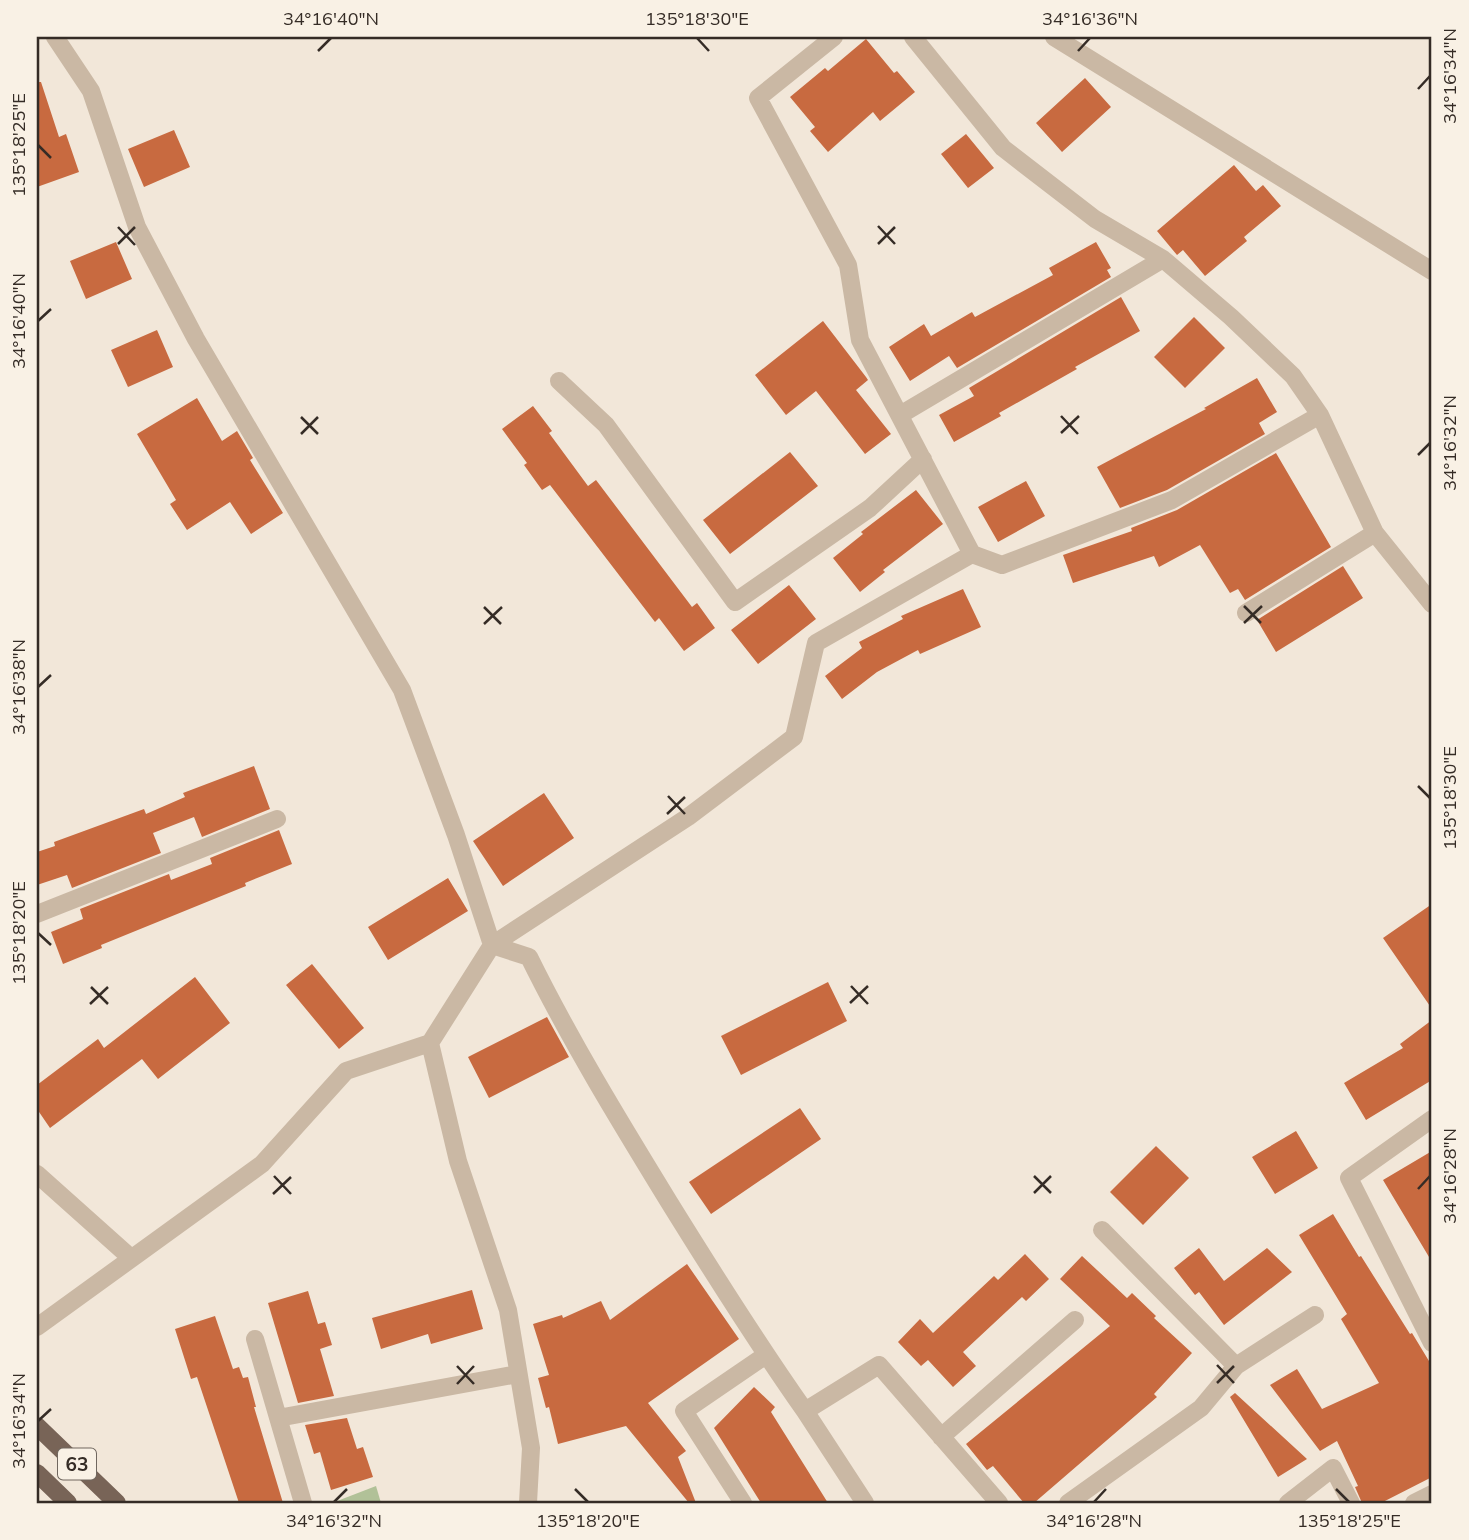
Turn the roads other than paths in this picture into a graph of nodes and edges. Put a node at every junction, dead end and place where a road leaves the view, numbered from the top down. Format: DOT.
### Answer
graph roads {
  1 [pos="55,37"];
  2 [pos="834,37"];
  3 [pos="913,37"];
  4 [pos="1054,37"];
  5 [pos="1163,259"];
  6 [pos="1432,271"];
  7 [pos="559,381"];
  8 [pos="900,415"];
  9 [pos="1320,415"];
  10 [pos="923,459"];
  11 [pos="1375,533"];
  12 [pos="972,554"];
  13 [pos="1432,604"];
  14 [pos="1246,612"];
  15 [pos="277,820"];
  16 [pos="37,914"];
  17 [pos="492,945"];
  18 [pos="429,1042"];
  19 [pos="1432,1119"];
  20 [pos="37,1174"];
  21 [pos="1102,1230"];
  22 [pos="131,1258"];
  23 [pos="1315,1315"];
  24 [pos="1075,1320"];
  25 [pos="37,1327"];
  26 [pos="255,1339"];
  27 [pos="1432,1343"];
  28 [pos="766,1355"];
  29 [pos="1236,1366"];
  30 [pos="518,1374"];
  31 [pos="805,1411"];
  32 [pos="278,1418"];
  33 [pos="37,1426"];
  34 [pos="941,1437"];
  35 [pos="37,1473"];
  36 [pos="1432,1494"];
  37 [pos="68,1503"];
  38 [pos="117,1503"];
  39 [pos="303,1503"];
  40 [pos="528,1503"];
  41 [pos="743,1503"];
  42 [pos="864,1503"];
  43 [pos="999,1503"];
  44 [pos="1068,1503"];
  45 [pos="1288,1503"];
  46 [pos="1351,1503"];
  47 [pos="1414,1503"];
  1 -- 17 [label="street"];
  2 -- 8 [label="street"];
  3 -- 5 [label="street"];
  4 -- 6 [label="street"];
  5 -- 8 [label="street"];
  5 -- 9 [label="street"];
  7 -- 10 [label="street"];
  8 -- 10 [label="street"];
  9 -- 11 [label="street"];
  9 -- 12 [label="street"];
  10 -- 12 [label="street"];
  11 -- 13 [label="street"];
  11 -- 14 [label="street"];
  12 -- 17 [label="street"];
  15 -- 16 [label="street"];
  17 -- 18 [label="street"];
  17 -- 28 [label="street"];
  18 -- 22 [label="street"];
  18 -- 30 [label="street"];
  19 -- 27 [label="street"];
  20 -- 22 [label="street"];
  21 -- 29 [label="street"];
  22 -- 25 [label="street"];
  23 -- 29 [label="street"];
  24 -- 34 [label="street"];
  26 -- 32 [label="street"];
  28 -- 31 [label="street"];
  28 -- 41 [label="street"];
  29 -- 44 [label="street"];
  30 -- 32 [label="street"];
  30 -- 40 [label="street"];
  31 -- 34 [label="street"];
  31 -- 42 [label="street"];
  32 -- 39 [label="street"];
  33 -- 38 [label="main road, 63"];
  34 -- 43 [label="street"];
  35 -- 37 [label="main road, 63"];
  36 -- 47 [label="street"];
  45 -- 46 [label="street"];
}
